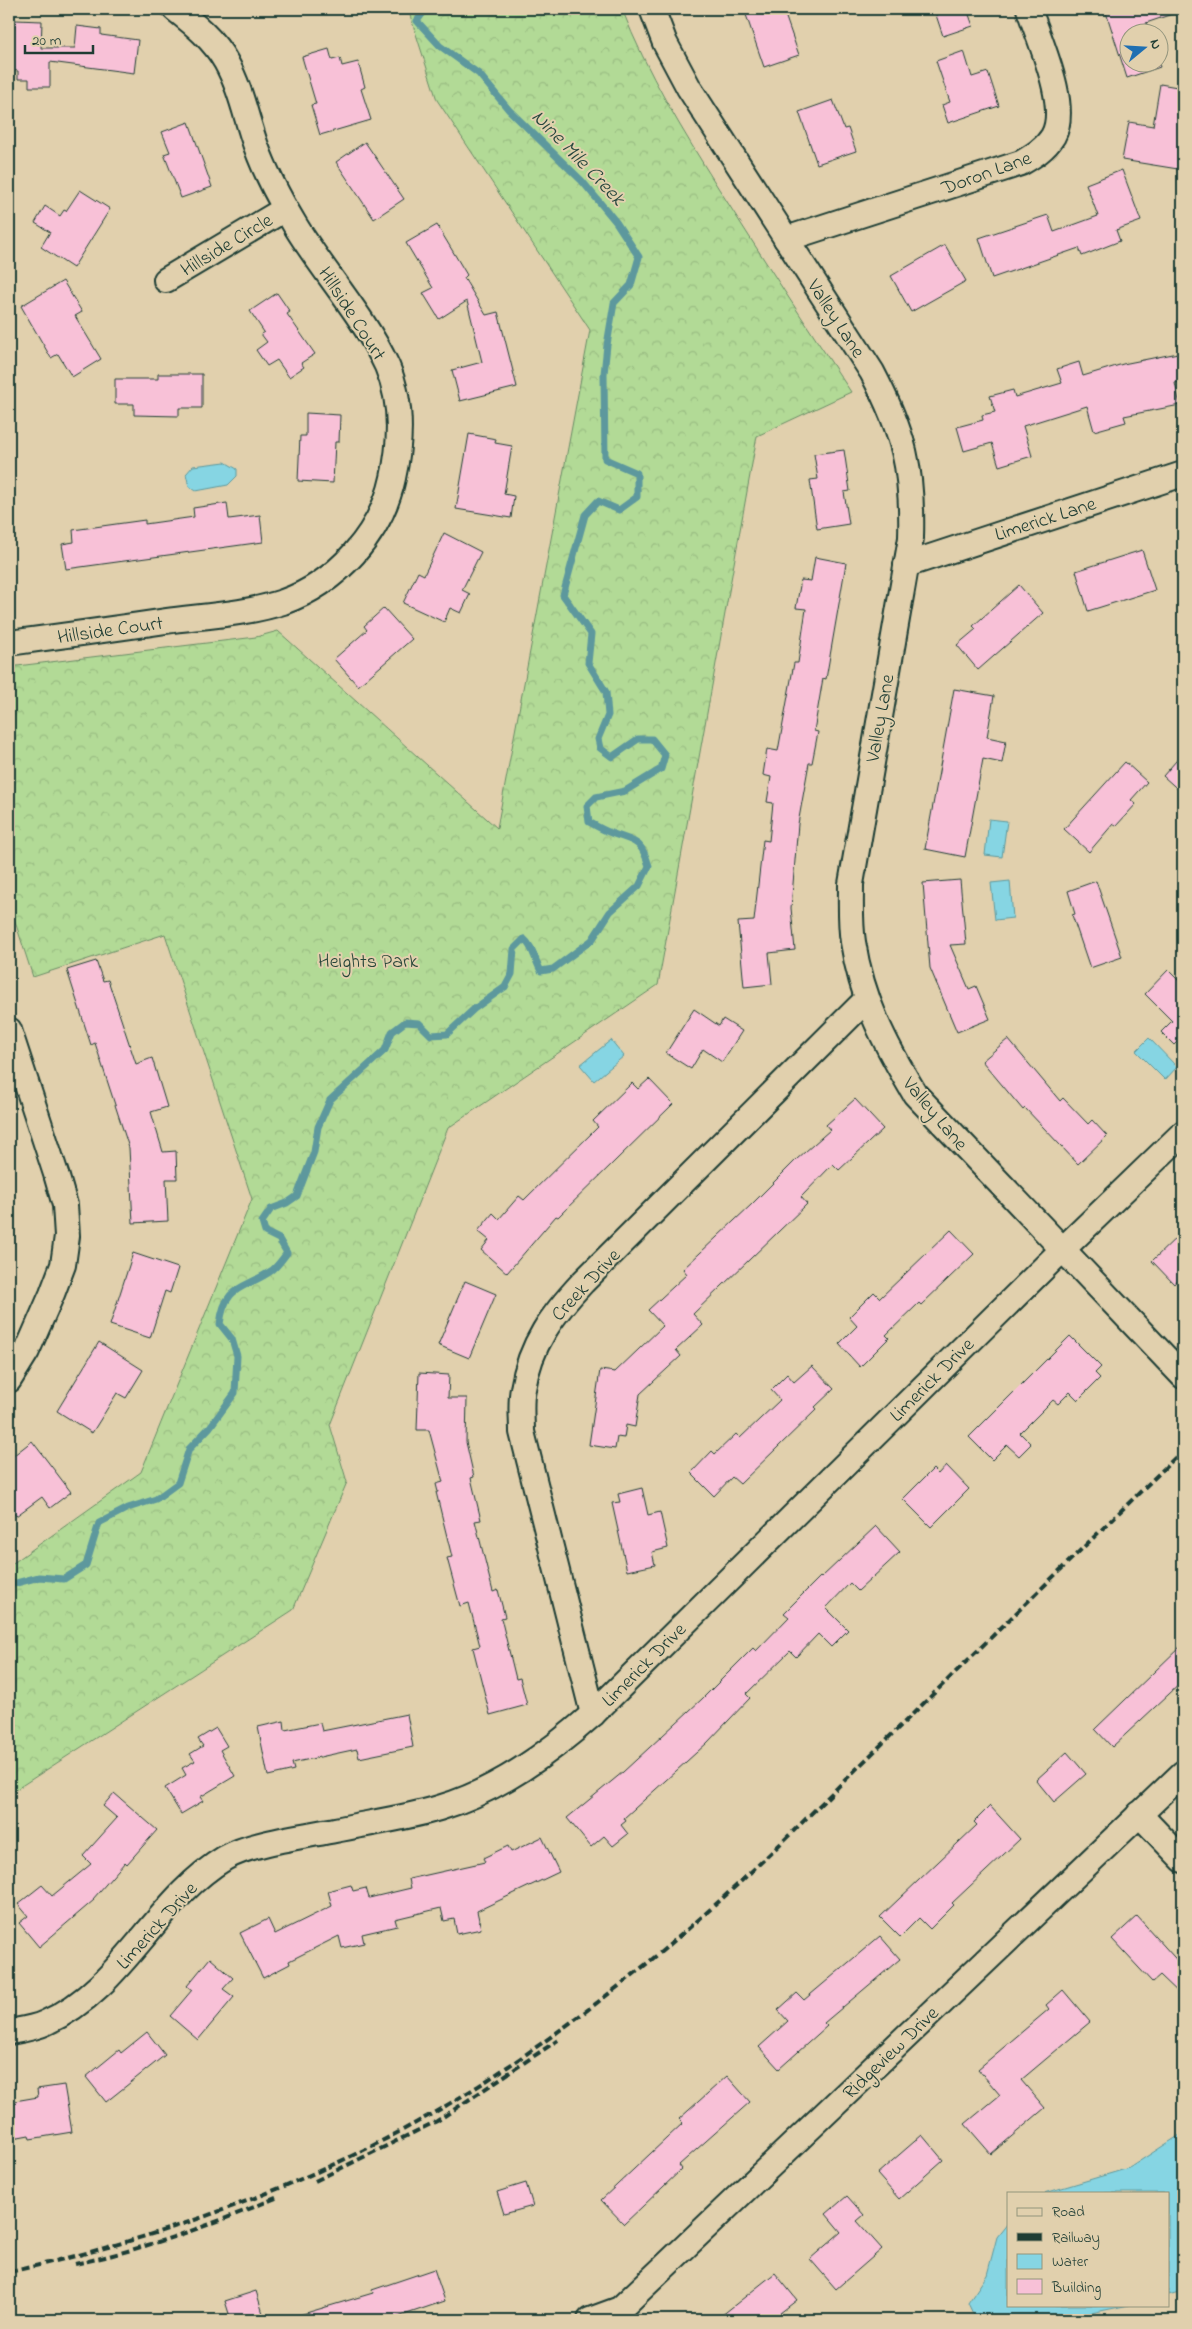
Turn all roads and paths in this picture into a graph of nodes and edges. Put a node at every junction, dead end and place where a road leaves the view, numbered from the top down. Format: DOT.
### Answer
graph roads {
  1 [pos="175,9"];
  2 [pos="652,9"];
  3 [pos="1029,9"];
  4 [pos="285,209"];
  5 [pos="786,239"];
  6 [pos="166,280"];
  7 [pos="1183,474"];
  8 [pos="906,564"];
  9 [pos="9,642"];
  10 [pos="866,1000"];
  11 [pos="9,1030"];
  12 [pos="1183,1134"];
  13 [pos="1063,1249"];
  14 [pos="1183,1376"];
  15 [pos="9,1380"];
  16 [pos="593,1714"];
  17 [pos="1183,1773"];
  18 [pos="1139,1814"];
  19 [pos="1183,1860"];
  20 [pos="9,2032"];
  21 [pos="622,2315"];
  22 [pos="590,2320"];
  1 -- 4 [label="street, Hillside Court"];
  2 -- 5 [label="street, Valley Lane"];
  3 -- 5 [label="street, Doron Lane"];
  4 -- 6 [label="street, Hillside Circle"];
  4 -- 9 [label="street, Hillside Court"];
  5 -- 8 [label="street, Valley Lane"];
  7 -- 8 [label="street, Limerick Lane"];
  8 -- 10 [label="street, Valley Lane"];
  10 -- 13 [label="street, Valley Lane"];
  10 -- 16 [label="street, Creek Drive"];
  11 -- 15 [label="street"];
  12 -- 13 [label="street, Limerick Drive"];
  13 -- 14 [label="street, Valley Lane"];
  13 -- 16 [label="street, Limerick Drive"];
  16 -- 20 [label="street, Limerick Drive"];
  17 -- 18 [label="street, Ridgeview Drive"];
  18 -- 19 [label="street"];
  18 -- 21 [label="street, Ridgeview Drive"];
  21 -- 22 [label="street, Ridgeview Drive"];
}
